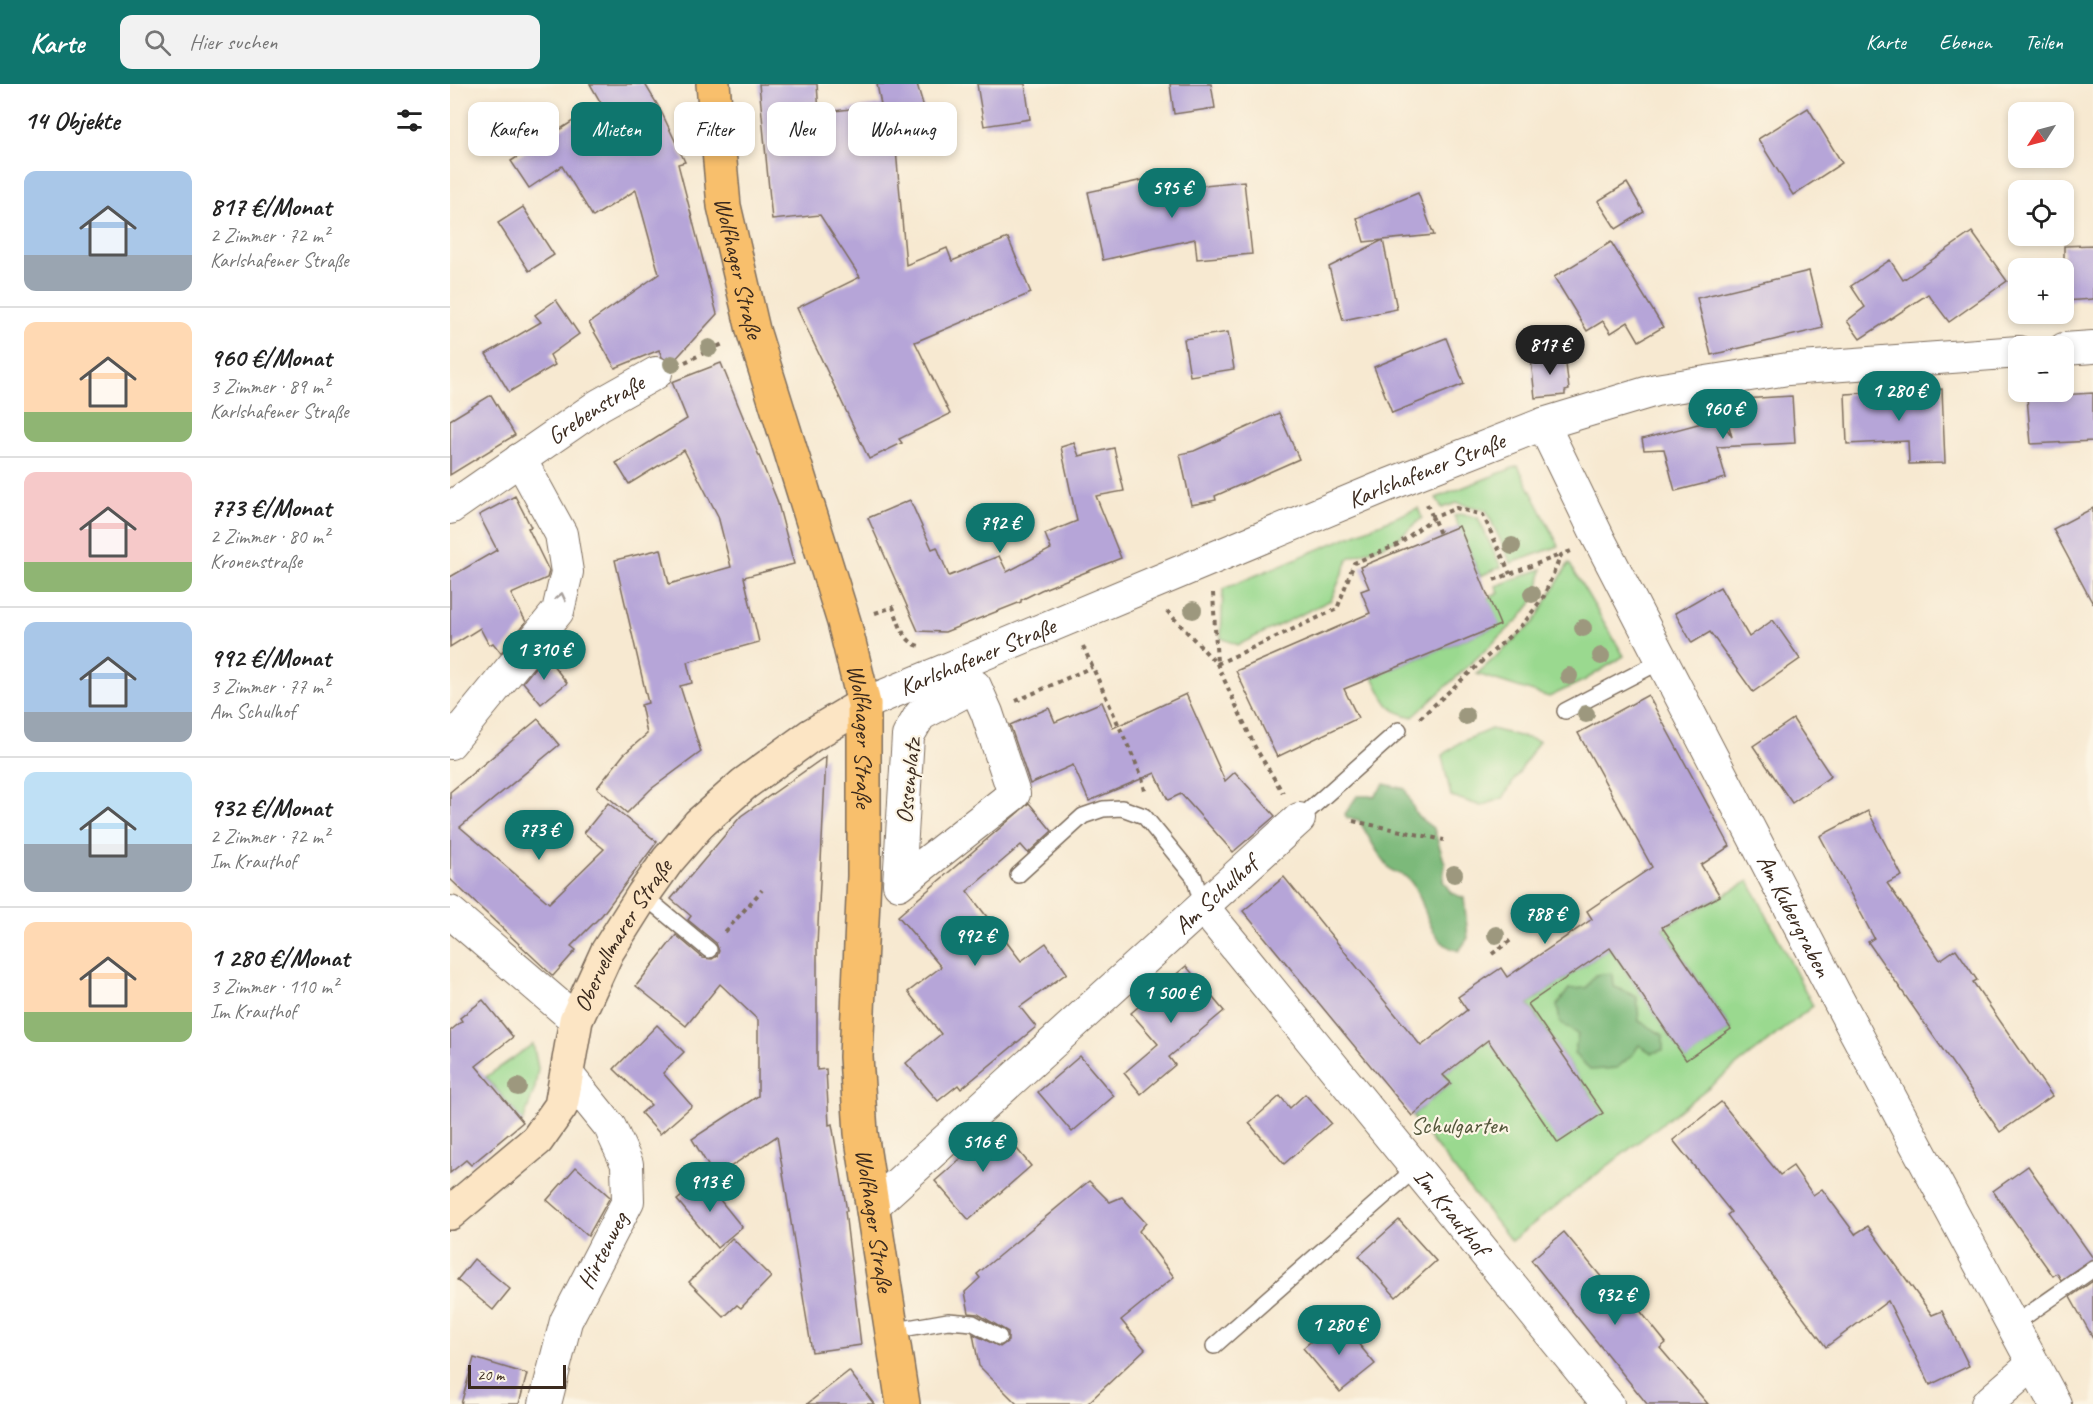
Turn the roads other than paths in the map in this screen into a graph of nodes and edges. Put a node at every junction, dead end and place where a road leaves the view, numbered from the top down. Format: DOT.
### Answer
graph roads {
  1 [pos="714,84"];
  2 [pos="2093,347"];
  3 [pos="2074,348"];
  4 [pos="2008,353"];
  5 [pos="656,373"];
  6 [pos="1543,424"];
  7 [pos="520,459"];
  8 [pos="450,508"];
  9 [pos="1663,660"];
  10 [pos="864,704"];
  11 [pos="1565,711"];
  12 [pos="987,713"];
  13 [pos="1399,730"];
  14 [pos="450,743"];
  15 [pos="1299,819"];
  16 [pos="1018,874"];
  17 [pos="643,895"];
  18 [pos="1203,907"];
  19 [pos="450,912"];
  20 [pos="709,950"];
  21 [pos="576,1020"];
  22 [pos="567,1074"];
  23 [pos="1416,1168"];
  24 [pos="872,1207"];
  25 [pos="450,1214"];
  26 [pos="2093,1269"];
  27 [pos="2013,1325"];
  28 [pos="891,1331"];
  29 [pos="999,1337"];
  30 [pos="1214,1346"];
  31 [pos="2033,1364"];
  32 [pos="545,1404"];
  33 [pos="903,1404"];
  34 [pos="1608,1404"];
  35 [pos="1987,1404"];
  36 [pos="2055,1404"];
  1 -- 10 [label="main road, Wolfhager Straße"];
  2 -- 3 [label="street"];
  4 -- 6 [label="street, Karlshafener Straße"];
  5 -- 7 [label="street, Grebenstraße"];
  6 -- 9 [label="street, Am Kubergraben"];
  6 -- 10 [label="street, Karlshafener Straße"];
  7 -- 8 [label="street, Grebenstraße"];
  14 -- 7 [label="street, one-way"];
  9 -- 11 [label="lane"];
  9 -- 27 [label="street, Am Kubergraben"];
  10 -- 17 [label="main road, Obervellmarer Straße"];
  10 -- 24 [label="main road, Wolfhager Straße"];
  12 -- 12 [label="street, Ossenplatz"];
  13 -- 15 [label="lane, Am Schulhof"];
  15 -- 18 [label="street, Am Schulhof"];
  16 -- 18 [label="lane"];
  17 -- 20 [label="lane"];
  17 -- 21 [label="main road, Obervellmarer Straße"];
  18 -- 23 [label="street, Im Krauthof"];
  18 -- 24 [label="street, Am Schulhof"];
  19 -- 21 [label="street"];
  21 -- 22 [label="main road, Obervellmarer Straße"];
  22 -- 25 [label="main road, Obervellmarer Straße"];
  22 -- 32 [label="street, Hirtenweg"];
  23 -- 30 [label="lane"];
  23 -- 34 [label="street, Im Krauthof"];
  24 -- 28 [label="main road, Wolfhager Straße"];
  26 -- 27 [label="lane"];
  27 -- 31 [label="street, Am Kubergraben"];
  28 -- 29 [label="lane"];
  28 -- 33 [label="main road, Wolfhager Straße"];
  31 -- 35 [label="street"];
  31 -- 36 [label="street, Am Kubergraben"];
}
